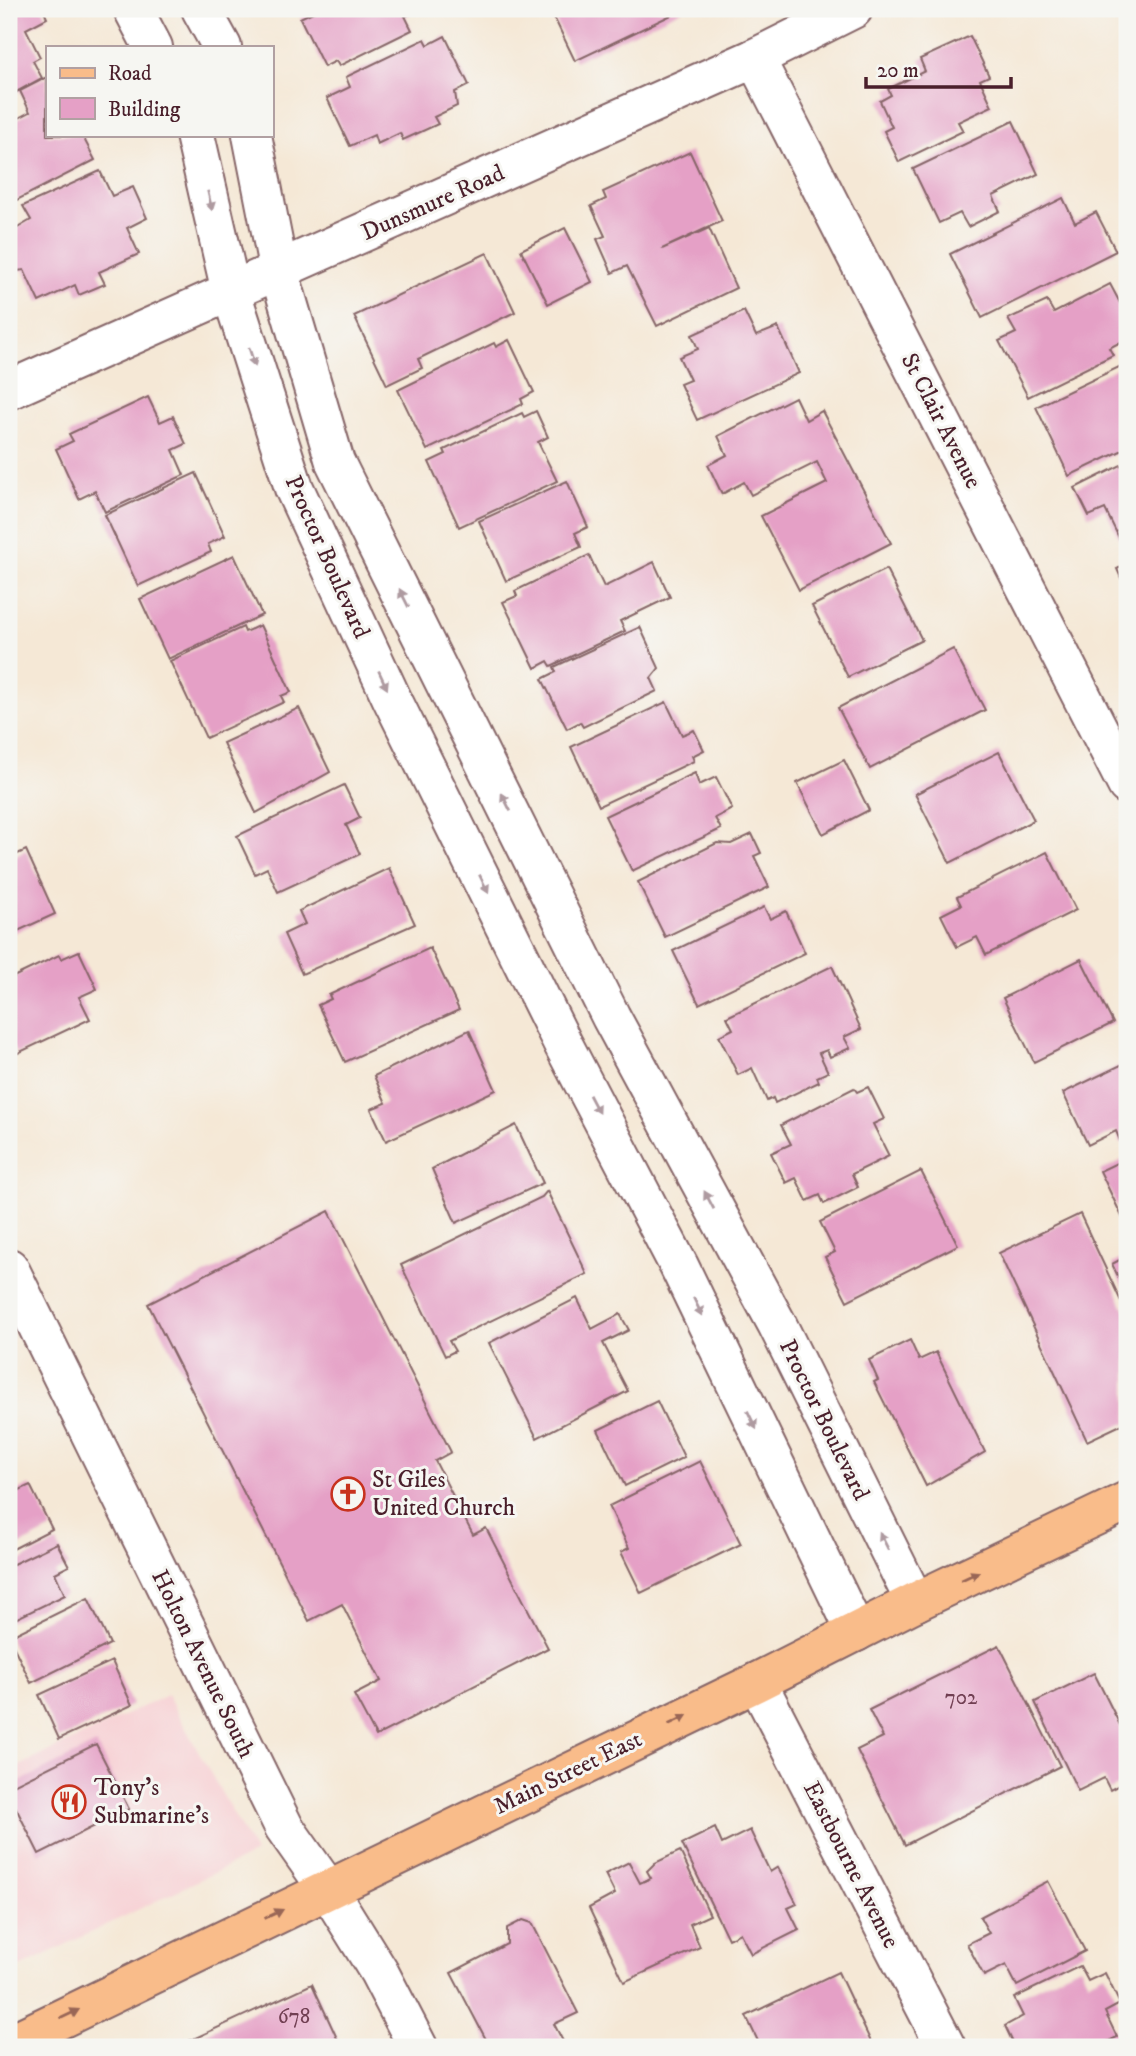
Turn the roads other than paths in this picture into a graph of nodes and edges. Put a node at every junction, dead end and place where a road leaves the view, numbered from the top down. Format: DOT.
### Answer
graph roads {
  1 [pos="133,9"];
  2 [pos="201,9"];
  3 [pos="853,9"];
  4 [pos="787,23"];
  5 [pos="152,46"];
  6 [pos="221,46"];
  7 [pos="755,58"];
  8 [pos="195,136"];
  9 [pos="252,136"];
  10 [pos="279,272"];
  11 [pos="231,292"];
  12 [pos="9,390"];
  13 [pos="1127,785"];
  14 [pos="570,929"];
  15 [pos="520,956"];
  16 [pos="611,1017"];
  17 [pos="563,1044"];
  18 [pos="730,1240"];
  19 [pos="679,1266"];
  20 [pos="9,1268"];
  21 [pos="1127,1501"];
  22 [pos="915,1602"];
  23 [pos="856,1632"];
  24 [pos="757,1682"];
  25 [pos="327,1888"];
  26 [pos="9,2044"];
  27 [pos="418,2047"];
  28 [pos="946,2047"];
  1 -- 5 [label="street"];
  2 -- 6 [label="street"];
  3 -- 4 [label="street, Dunsmure Road"];
  4 -- 7 [label="street, Dunsmure Road"];
  7 -- 10 [label="street, Dunsmure Road"];
  7 -- 13 [label="street, St Clair Avenue"];
  8 -- 11 [label="street, Proctor Boulevard, one-way"];
  9 -- 10 [label="street, Proctor Boulevard"];
  10 -- 11 [label="street, Dunsmure Road"];
  14 -- 10 [label="street, Proctor Boulevard, one-way"];
  11 -- 12 [label="street, Dunsmure Road"];
  11 -- 15 [label="street, Proctor Boulevard, one-way"];
  14 -- 15 [label="street"];
  14 -- 16 [label="street, Proctor Boulevard"];
  15 -- 17 [label="street, Proctor Boulevard"];
  16 -- 17 [label="street"];
  18 -- 16 [label="street, Proctor Boulevard, one-way"];
  17 -- 19 [label="street, Proctor Boulevard, one-way"];
  18 -- 19 [label="street"];
  22 -- 18 [label="street, Proctor Boulevard, one-way"];
  19 -- 23 [label="street, Proctor Boulevard, one-way"];
  20 -- 25 [label="street, Holton Avenue South"];
  22 -- 21 [label="main road, Main Street East, one-way"];
  22 -- 23 [label="main road, Main Street East"];
  23 -- 24 [label="main road, Main Street East"];
  25 -- 24 [label="main road, Main Street East, one-way"];
  24 -- 28 [label="street, Eastbourne Avenue"];
  26 -- 25 [label="main road, Main Street East, one-way"];
  25 -- 27 [label="street, Holton Avenue South"];
}
